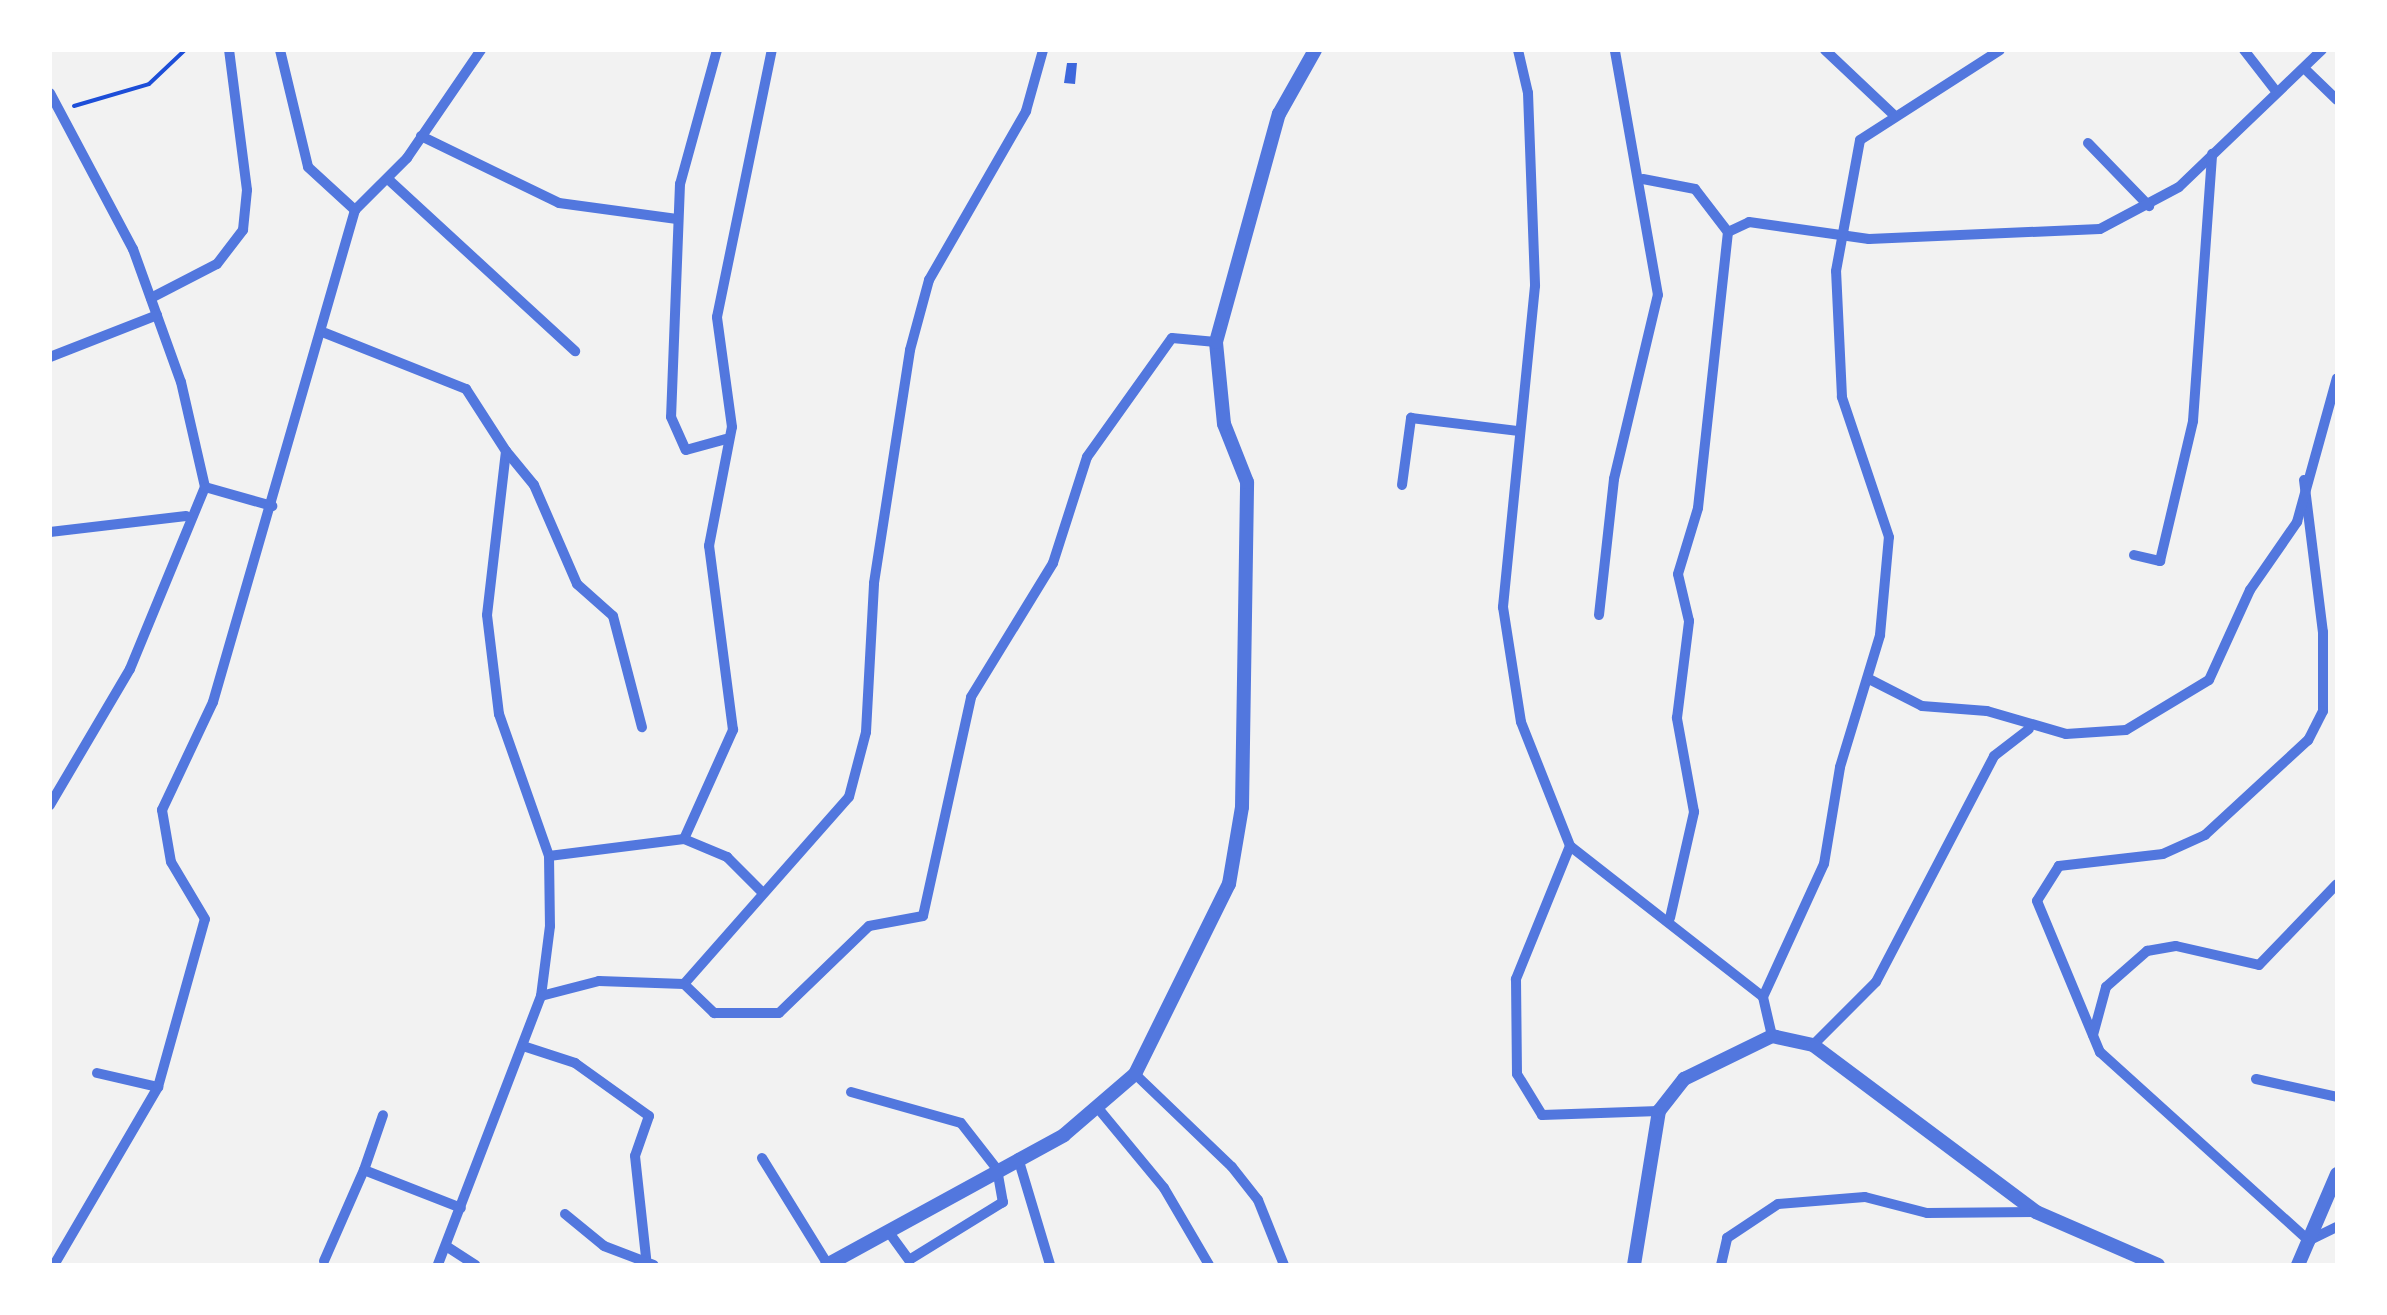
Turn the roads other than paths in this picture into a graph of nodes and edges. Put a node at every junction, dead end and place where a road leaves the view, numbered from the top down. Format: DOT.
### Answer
graph roads {
  1 [pos="229,50"];
  2 [pos="280,50"];
  3 [pos="482,50"];
  4 [pos="717,50"];
  5 [pos="772,50"];
  6 [pos="1043,50"];
  7 [pos="1315,50"];
  8 [pos="1518,50"];
  9 [pos="1615,50"];
  10 [pos="1825,50"];
  11 [pos="2000,50"];
  12 [pos="2244,50"];
  13 [pos="2322,50"];
  14 [pos="2306,70"];
  15 [pos="2275,90"];
  16 [pos="50,94"];
  17 [pos="2337,100"];
  18 [pos="1893,114"];
  19 [pos="420,136"];
  20 [pos="2088,144"];
  21 [pos="2212,153"];
  22 [pos="1643,178"];
  23 [pos="388,180"];
  24 [pos="2149,206"];
  25 [pos="355,210"];
  26 [pos="677,219"];
  27 [pos="1842,230"];
  28 [pos="1728,232"];
  29 [pos="152,298"];
  30 [pos="157,315"];
  31 [pos="325,333"];
  32 [pos="1216,342"];
  33 [pos="575,351"];
  34 [pos="50,357"];
  35 [pos="2337,378"];
  36 [pos="1519,431"];
  37 [pos="726,439"];
  38 [pos="506,451"];
  39 [pos="2304,480"];
  40 [pos="1402,485"];
  41 [pos="205,487"];
  42 [pos="272,506"];
  43 [pos="186,516"];
  44 [pos="50,532"];
  45 [pos="2134,554"];
  46 [pos="1600,615"];
  47 [pos="1870,680"];
  48 [pos="642,728"];
  49 [pos="2029,728"];
  50 [pos="50,805"];
  51 [pos="684,839"];
  52 [pos="1570,846"];
  53 [pos="550,856"];
  54 [pos="2337,884"];
  55 [pos="762,891"];
  56 [pos="1670,918"];
  57 [pos="684,984"];
  58 [pos="541,996"];
  59 [pos="1763,997"];
  60 [pos="1772,1036"];
  61 [pos="2092,1036"];
  62 [pos="1813,1045"];
  63 [pos="523,1046"];
  64 [pos="97,1072"];
  65 [pos="1135,1074"];
  66 [pos="2256,1079"];
  67 [pos="158,1086"];
  68 [pos="851,1092"];
  69 [pos="2337,1097"];
  70 [pos="1097,1107"];
  71 [pos="1659,1111"];
  72 [pos="382,1115"];
  73 [pos="762,1158"];
  74 [pos="1018,1158"];
  75 [pos="997,1169"];
  76 [pos="364,1170"];
  77 [pos="2337,1174"];
  78 [pos="461,1208"];
  79 [pos="2036,1212"];
  80 [pos="565,1214"];
  81 [pos="2337,1227"];
  82 [pos="888,1231"];
  83 [pos="2312,1240"];
  84 [pos="446,1246"];
  85 [pos="324,1262"];
  86 [pos="650,1262"];
  87 [pos="909,1262"];
  88 [pos="54,1265"];
  89 [pos="438,1265"];
  90 [pos="475,1265"];
  91 [pos="828,1265"];
  92 [pos="1050,1265"];
  93 [pos="1209,1265"];
  94 [pos="1284,1265"];
  95 [pos="1634,1265"];
  96 [pos="1721,1265"];
  97 [pos="2158,1265"];
  98 [pos="2298,1265"];
  1 -- 29 [label="street"];
  2 -- 25 [label="street"];
  3 -- 19 [label="street"];
  4 -- 26 [label="street"];
  5 -- 37 [label="street"];
  6 -- 55 [label="street"];
  7 -- 32 [label="street"];
  8 -- 36 [label="street"];
  9 -- 22 [label="street"];
  10 -- 18 [label="street"];
  11 -- 18 [label="street"];
  12 -- 15 [label="street"];
  13 -- 14 [label="street"];
  14 -- 15 [label="street"];
  14 -- 17 [label="street"];
  15 -- 21 [label="street"];
  16 -- 29 [label="street"];
  18 -- 27 [label="street"];
  19 -- 23 [label="street"];
  19 -- 26 [label="street"];
  20 -- 24 [label="street"];
  21 -- 24 [label="street"];
  21 -- 45 [label="street"];
  22 -- 28 [label="street"];
  22 -- 46 [label="street"];
  23 -- 25 [label="street"];
  23 -- 33 [label="street"];
  24 -- 27 [label="street"];
  25 -- 31 [label="street"];
  26 -- 37 [label="street"];
  27 -- 28 [label="street"];
  27 -- 47 [label="street"];
  28 -- 56 [label="street"];
  29 -- 30 [label="street"];
  30 -- 34 [label="street"];
  30 -- 41 [label="street"];
  31 -- 38 [label="street"];
  31 -- 42 [label="street"];
  32 -- 57 [label="street"];
  32 -- 65 [label="street"];
  35 -- 39 [label="street"];
  36 -- 40 [label="street"];
  36 -- 52 [label="street"];
  37 -- 51 [label="street"];
  38 -- 48 [label="street"];
  38 -- 53 [label="street"];
  39 -- 49 [label="street"];
  39 -- 61 [label="street"];
  41 -- 42 [label="street"];
  41 -- 43 [label="street"];
  42 -- 67 [label="street"];
  43 -- 44 [label="street"];
  43 -- 50 [label="street"];
  47 -- 49 [label="street"];
  47 -- 59 [label="street"];
  49 -- 62 [label="street"];
  51 -- 53 [label="street"];
  51 -- 55 [label="street"];
  52 -- 56 [label="street"];
  52 -- 71 [label="street"];
  53 -- 58 [label="street"];
  54 -- 61 [label="street"];
  55 -- 57 [label="street"];
  56 -- 59 [label="street"];
  57 -- 58 [label="street"];
  58 -- 63 [label="street"];
  59 -- 60 [label="street"];
  60 -- 62 [label="street"];
  60 -- 71 [label="street"];
  61 -- 83 [label="street"];
  62 -- 79 [label="street"];
  63 -- 78 [label="street"];
  63 -- 86 [label="street"];
  64 -- 67 [label="street"];
  65 -- 70 [label="street"];
  65 -- 94 [label="street"];
  66 -- 69 [label="street"];
  67 -- 88 [label="street"];
  68 -- 75 [label="street"];
  70 -- 74 [label="street"];
  70 -- 93 [label="street"];
  71 -- 95 [label="street"];
  72 -- 76 [label="street"];
  73 -- 91 [label="street"];
  74 -- 75 [label="street"];
  74 -- 92 [label="street"];
  75 -- 82 [label="street"];
  75 -- 87 [label="street"];
  76 -- 78 [label="street"];
  76 -- 85 [label="street"];
  77 -- 83 [label="street"];
  78 -- 84 [label="street"];
  79 -- 96 [label="street"];
  79 -- 97 [label="street"];
  80 -- 86 [label="street"];
  81 -- 83 [label="street"];
  82 -- 87 [label="street"];
  82 -- 91 [label="street"];
  83 -- 98 [label="street"];
  84 -- 89 [label="street"];
  84 -- 90 [label="street"];
}
